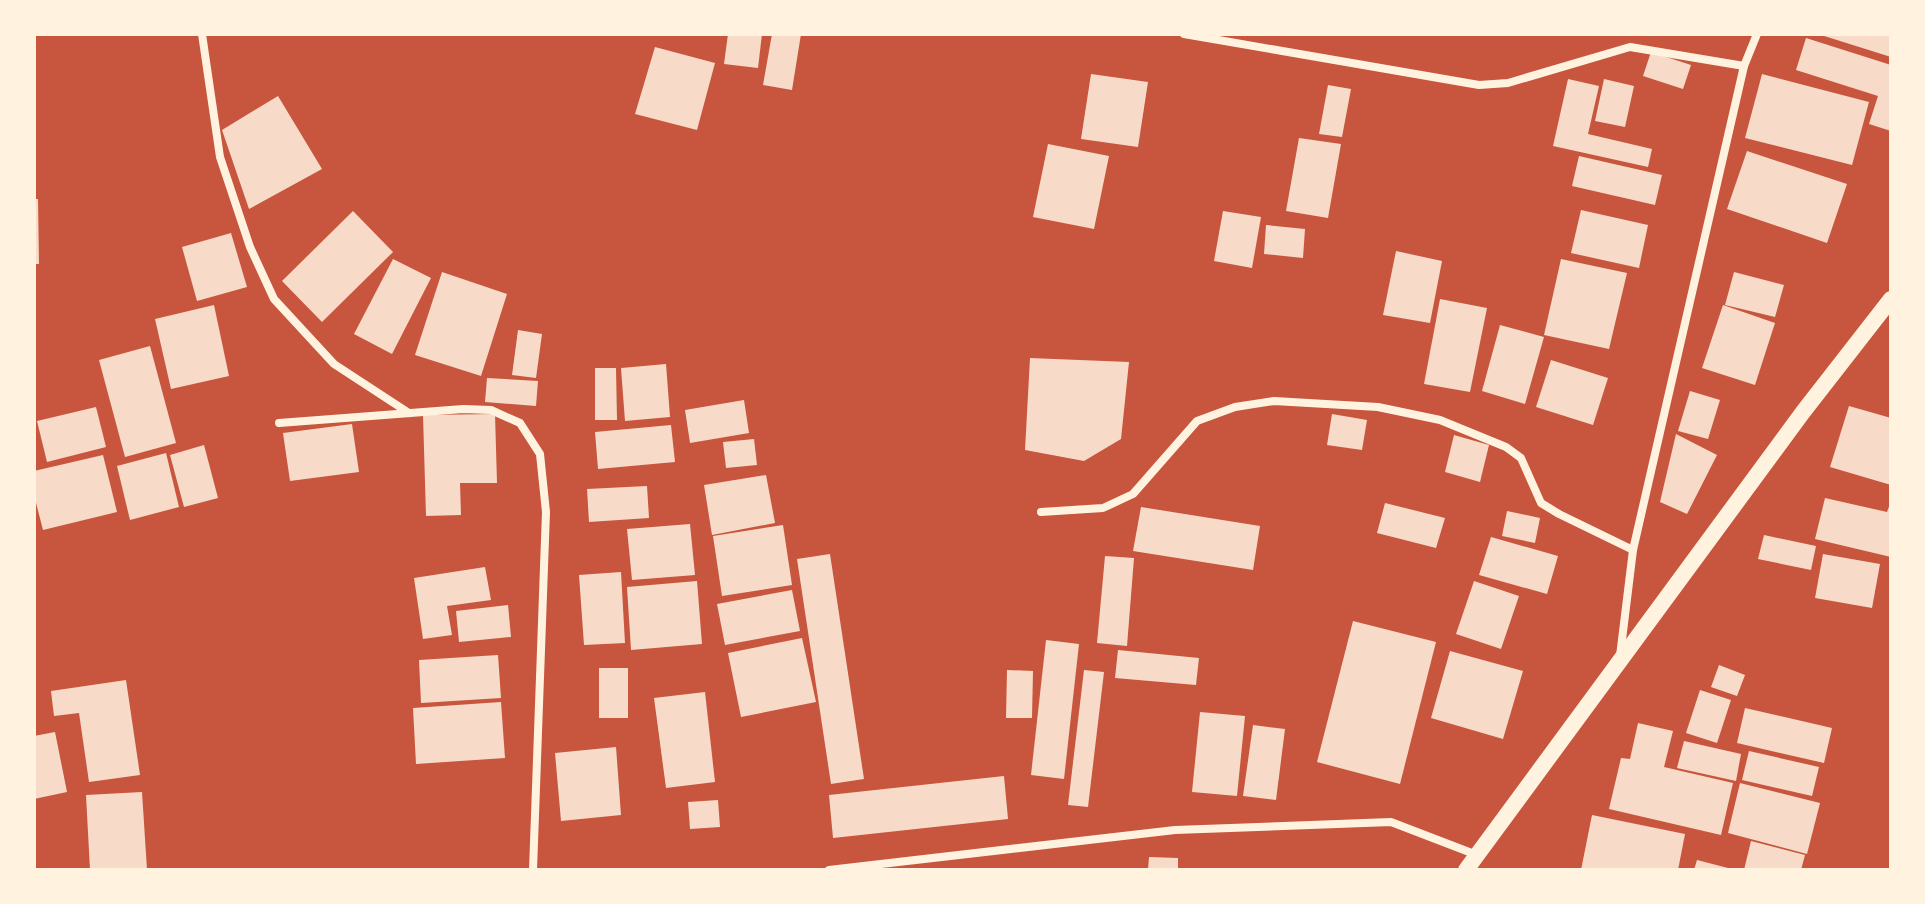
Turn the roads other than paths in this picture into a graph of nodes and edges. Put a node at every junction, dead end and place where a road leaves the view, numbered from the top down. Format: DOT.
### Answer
graph roads {
  1 [pos="202,34"];
  2 [pos="1184,34"];
  3 [pos="1757,34"];
  4 [pos="1744,66"];
  5 [pos="1891,299"];
  6 [pos="409,413"];
  7 [pos="279,423"];
  8 [pos="1041,512"];
  9 [pos="1633,550"];
  10 [pos="1619,664"];
  11 [pos="1476,863"];
  12 [pos="533,870"];
  13 [pos="829,870"];
  14 [pos="1466,870"];
  1 -- 6 [label="street"];
  2 -- 4 [label="street"];
  3 -- 4 [label="street"];
  4 -- 9 [label="street"];
  5 -- 10 [label="main road"];
  6 -- 7 [label="street"];
  6 -- 12 [label="street"];
  8 -- 9 [label="street"];
  9 -- 10 [label="street"];
  10 -- 11 [label="main road"];
  11 -- 13 [label="street"];
  11 -- 14 [label="main road"];
}
